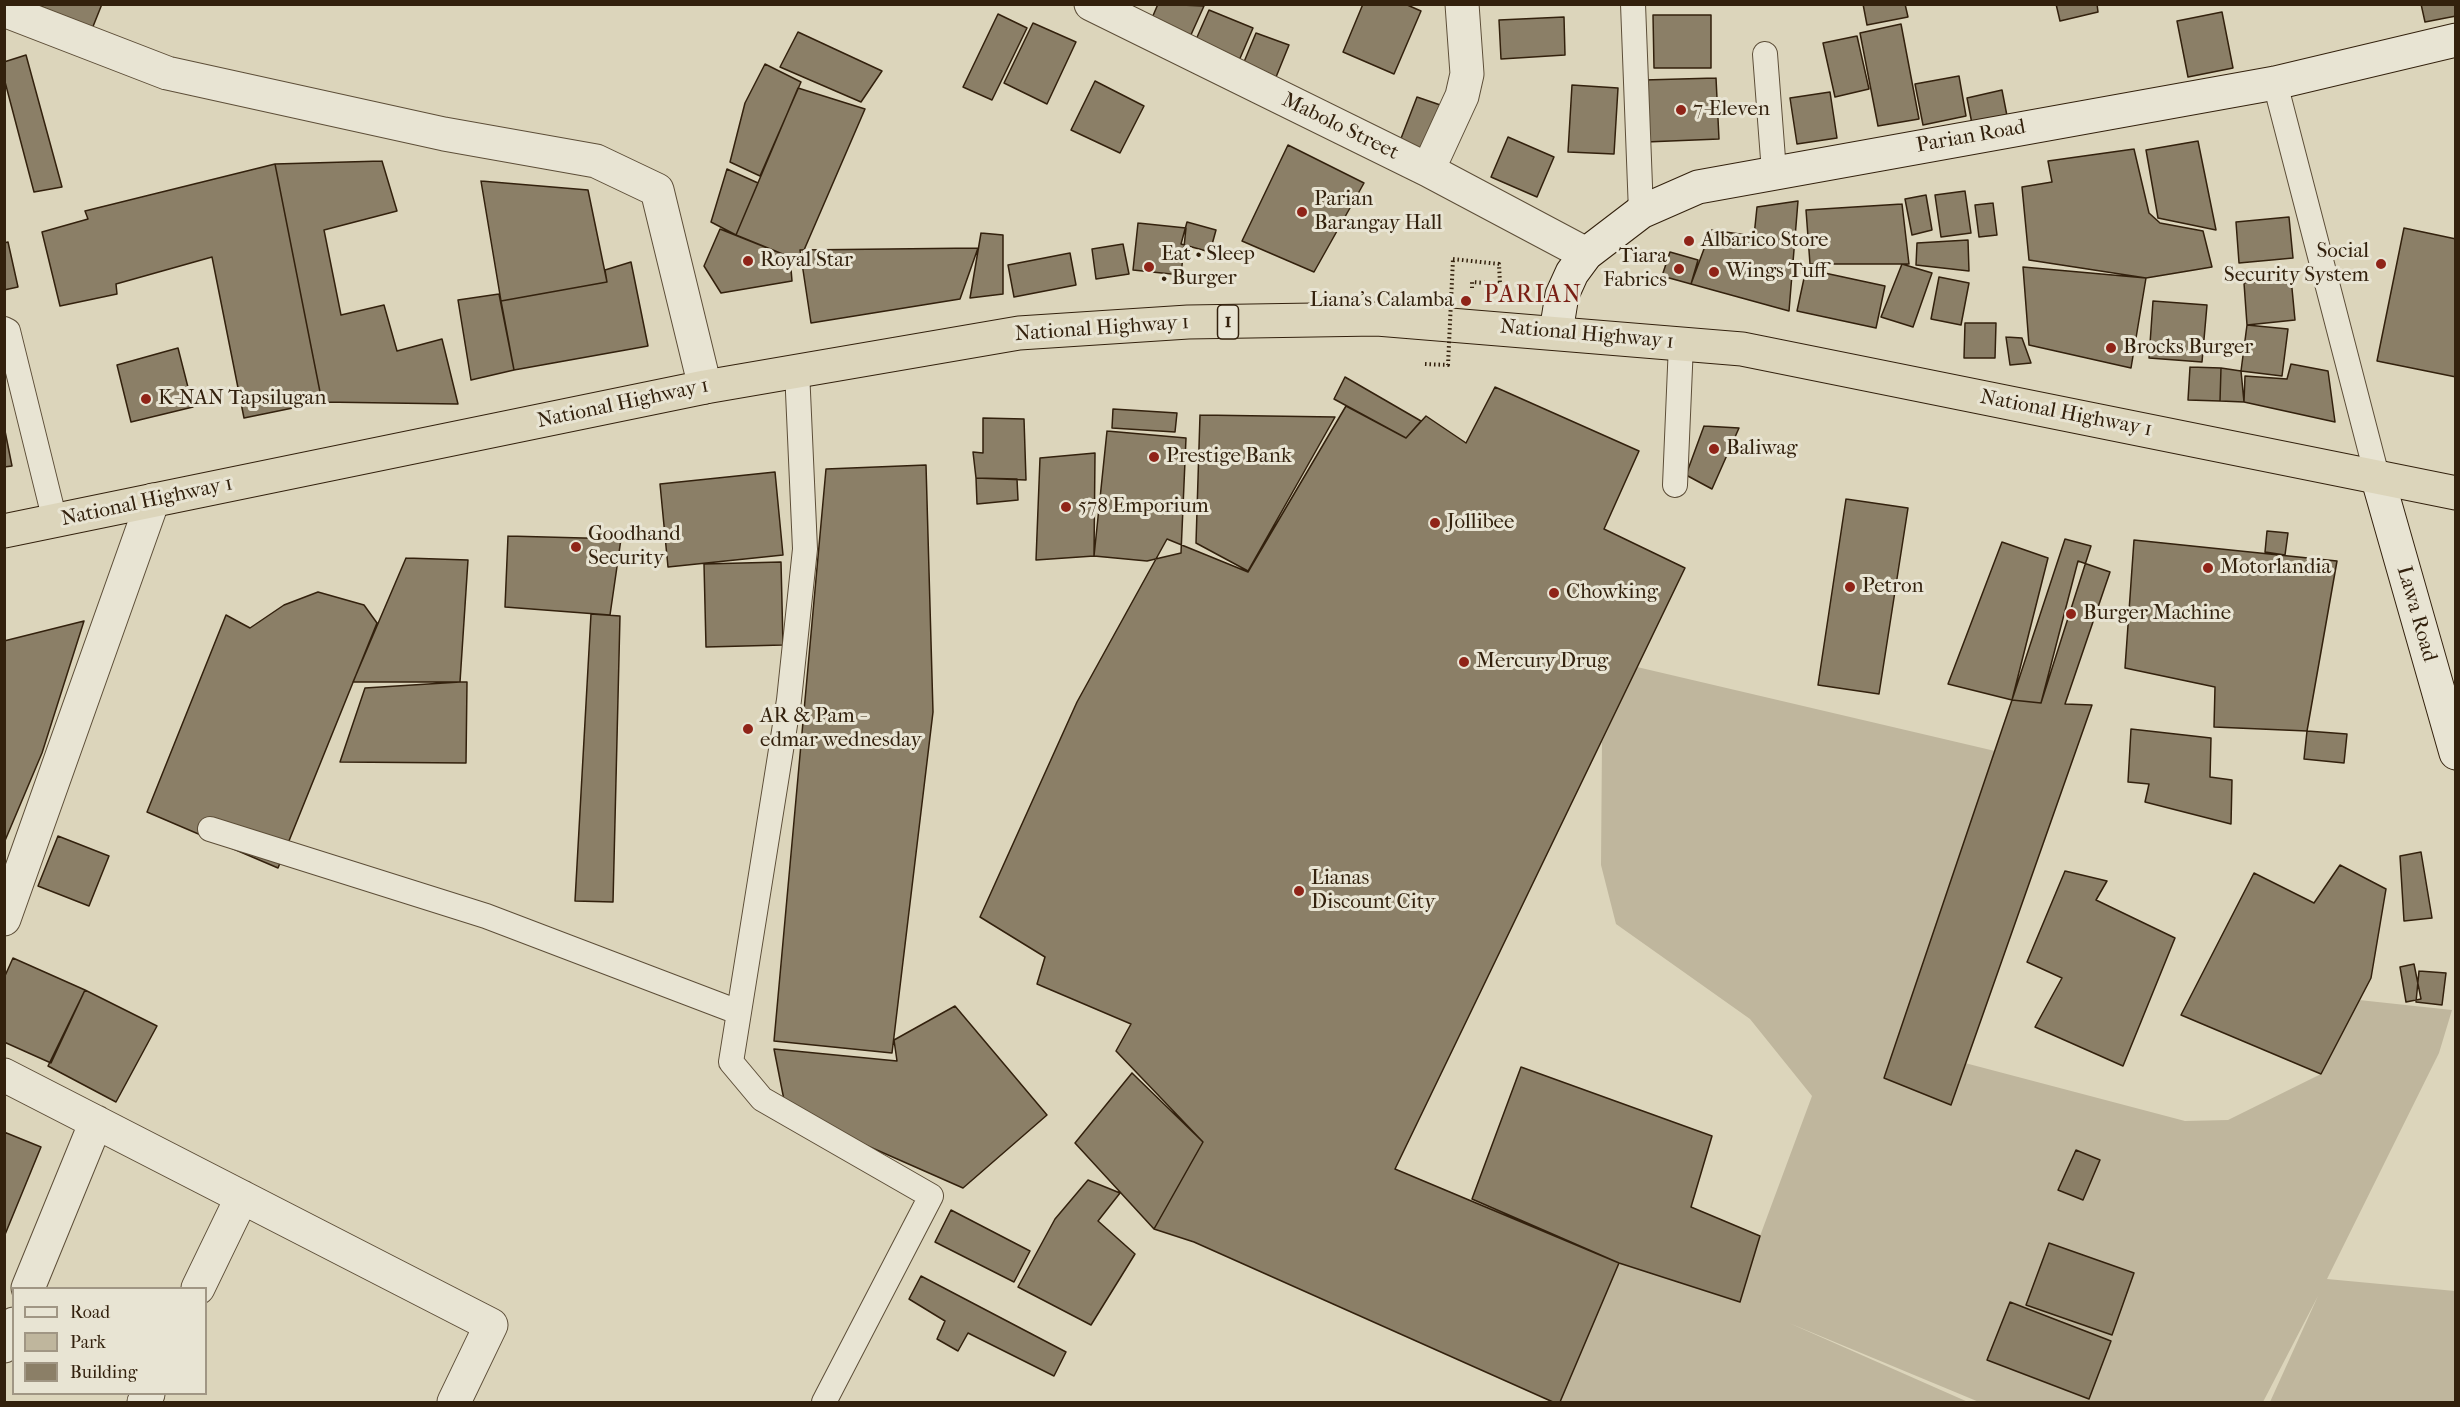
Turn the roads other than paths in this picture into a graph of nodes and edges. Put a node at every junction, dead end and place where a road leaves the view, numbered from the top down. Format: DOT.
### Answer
graph roads {
  1 [pos="1091,4"];
  2 [pos="1462,4"];
  3 [pos="1633,4"];
  4 [pos="4,10"];
  5 [pos="2456,40"];
  6 [pos="1765,54"];
  7 [pos="2275,83"];
  8 [pos="1428,170"];
  9 [pos="1774,172"];
  10 [pos="1641,212"];
  11 [pos="1586,254"];
  12 [pos="4,328"];
  13 [pos="1556,332"];
  14 [pos="1681,344"];
  15 [pos="797,370"];
  16 [pos="705,387"];
  17 [pos="2377,476"];
  18 [pos="1675,485"];
  19 [pos="2456,493"];
  20 [pos="153,500"];
  21 [pos="55,521"];
  22 [pos="4,531"];
  23 [pos="2456,753"];
  24 [pos="210,829"];
  25 [pos="4,919"];
  26 [pos="738,1012"];
  27 [pos="4,1075"];
  28 [pos="96,1122"];
  29 [pos="242,1197"];
  30 [pos="28,1287"];
  31 [pos="198,1287"];
  32 [pos="12,1328"];
  33 [pos="4,1346"];
  34 [pos="454,1402"];
  35 [pos="824,1402"];
  1 -- 8 [label="street, Mabolo Street"];
  2 -- 8 [label="street"];
  3 -- 10 [label="lane"];
  4 -- 16 [label="street"];
  5 -- 7 [label="street, Parian Road"];
  6 -- 9 [label="lane"];
  7 -- 9 [label="street, Parian Road"];
  7 -- 17 [label="lane"];
  8 -- 11 [label="street, Mabolo Street"];
  9 -- 10 [label="street, Parian Road"];
  10 -- 11 [label="street, Parian Road"];
  11 -- 13 [label="street, Parian Road"];
  12 -- 21 [label="lane"];
  13 -- 14 [label="highway, National Highway 1 / 1"];
  13 -- 15 [label="highway, National Highway 1 / 1"];
  14 -- 17 [label="highway, National Highway 1 / 1"];
  14 -- 18 [label="lane"];
  15 -- 16 [label="highway, National Highway 1 / 1"];
  15 -- 26 [label="lane"];
  16 -- 20 [label="highway, National Highway 1 / 1"];
  17 -- 19 [label="highway, National Highway 1 / 1"];
  17 -- 23 [label="street, Lawa Road"];
  20 -- 21 [label="highway, National Highway 1 / 1"];
  20 -- 25 [label="street"];
  21 -- 22 [label="highway, National Highway 1 / 1"];
  24 -- 26 [label="lane"];
  26 -- 35 [label="lane"];
  27 -- 28 [label="street"];
  28 -- 29 [label="street"];
  28 -- 30 [label="street"];
  29 -- 31 [label="street"];
  29 -- 34 [label="street"];
  32 -- 33 [label="street"];
}
